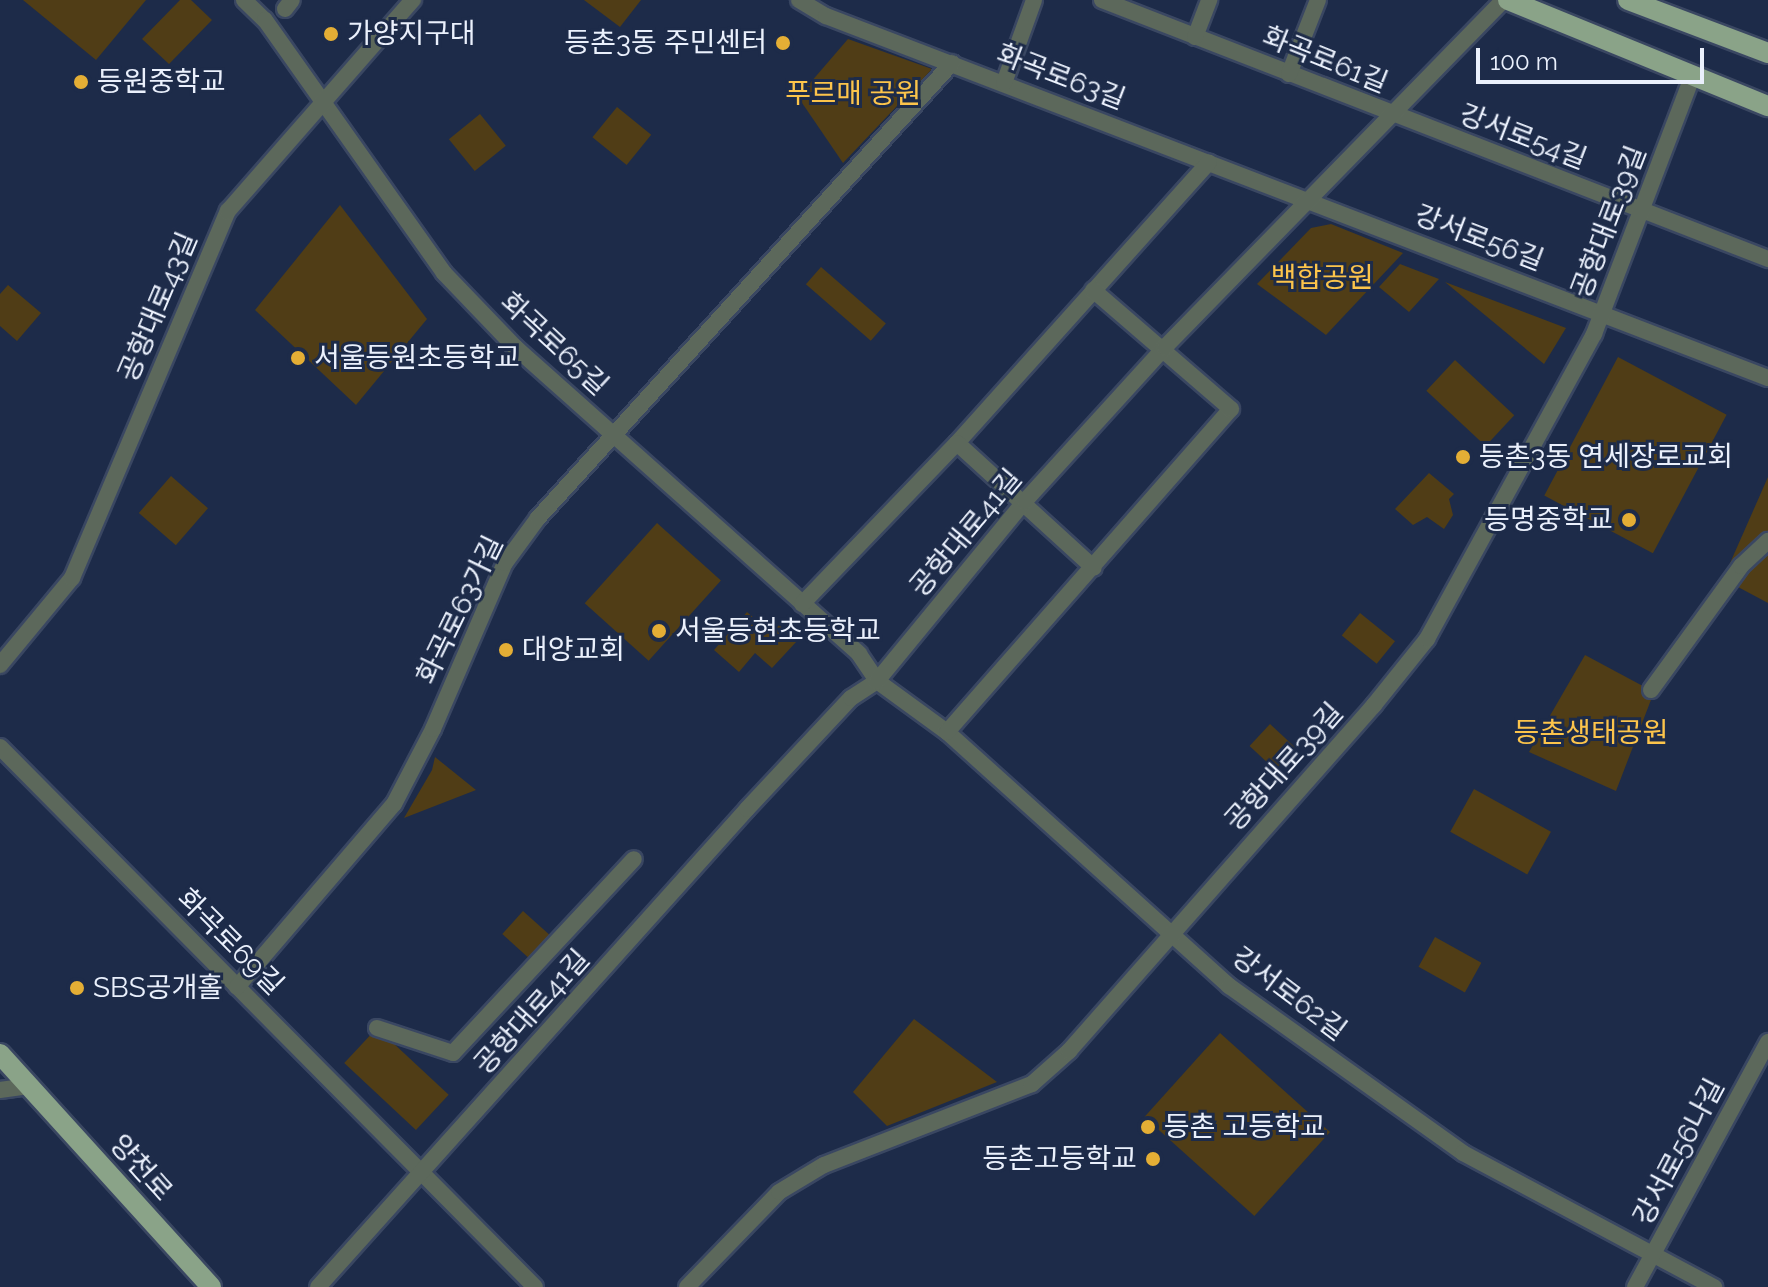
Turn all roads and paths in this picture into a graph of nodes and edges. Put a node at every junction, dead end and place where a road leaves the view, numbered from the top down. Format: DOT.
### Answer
graph roads {
  1 [pos="244,0"];
  2 [pos="413,0"];
  3 [pos="799,0"];
  4 [pos="1034,0"];
  5 [pos="1102,0"];
  6 [pos="1209,0"];
  7 [pos="1318,0"];
  8 [pos="1506,0"];
  9 [pos="1628,0"];
  10 [pos="1195,37"];
  11 [pos="1768,53"];
  12 [pos="952,63"];
  13 [pos="1289,74"];
  14 [pos="1692,78"];
  15 [pos="1004,83"];
  16 [pos="323,101"];
  17 [pos="1768,106"];
  18 [pos="1394,116"];
  19 [pos="1209,162"];
  20 [pos="1306,199"];
  21 [pos="1644,212"];
  22 [pos="1768,259"];
  23 [pos="1093,290"];
  24 [pos="1602,314"];
  25 [pos="1165,347"];
  26 [pos="1768,378"];
  27 [pos="614,436"];
  28 [pos="957,443"];
  29 [pos="1025,501"];
  30 [pos="1768,541"];
  31 [pos="1094,568"];
  32 [pos="802,604"];
  33 [pos="0,665"];
  34 [pos="877,681"];
  35 [pos="1651,690"];
  36 [pos="947,732"];
  37 [pos="0,747"];
  38 [pos="634,859"];
  39 [pos="1170,933"];
  40 [pos="237,987"];
  41 [pos="377,1028"];
  42 [pos="1768,1042"];
  43 [pos="0,1054"];
  44 [pos="29,1086"];
  45 [pos="0,1090"];
  46 [pos="423,1173"];
  47 [pos="1654,1255"];
  48 [pos="211,1287"];
  49 [pos="318,1287"];
  50 [pos="535,1287"];
  51 [pos="687,1287"];
  52 [pos="1635,1287"];
  53 [pos="1714,1287"];
  1 -- 16 [label="street, 화곡로65길"];
  2 -- 16 [label="street, 공항대로43길"];
  3 -- 12 [label="street, 화곡로63길"];
  4 -- 15 [label="street"];
  5 -- 10 [label="street, 화곡로61길"];
  6 -- 10 [label="street"];
  7 -- 13 [label="street"];
  8 -- 14 [label="main road"];
  8 -- 18 [label="street, 공항대로41길"];
  9 -- 11 [label="main road"];
  10 -- 13 [label="street, 화곡로61길"];
  12 -- 15 [label="street, 화곡로63길"];
  12 -- 27 [label="street, 화곡로63가길"];
  13 -- 18 [label="street, 화곡로61길"];
  14 -- 17 [label="main road"];
  14 -- 21 [label="street, 공항대로39길"];
  15 -- 19 [label="street, 화곡로63길"];
  16 -- 27 [label="street, 화곡로65길"];
  16 -- 33 [label="street, 공항대로43길"];
  18 -- 20 [label="street, 공항대로41길"];
  18 -- 21 [label="street, 강서로54길"];
  19 -- 20 [label="street, 화곡로63길"];
  19 -- 23 [label="street"];
  20 -- 24 [label="street, 강서로56길"];
  20 -- 25 [label="street, 공항대로41길"];
  21 -- 22 [label="street, 강서로54길"];
  21 -- 24 [label="street, 공항대로39길"];
  23 -- 25 [label="street"];
  23 -- 28 [label="street"];
  24 -- 26 [label="street, 강서로56길"];
  24 -- 39 [label="street, 공항대로39길"];
  25 -- 29 [label="street, 공항대로41길"];
  25 -- 31 [label="street"];
  27 -- 32 [label="street, 화곡로65길"];
  27 -- 40 [label="street, 화곡로63가길"];
  28 -- 29 [label="street"];
  28 -- 32 [label="street"];
  29 -- 31 [label="street"];
  29 -- 34 [label="street, 공항대로41길"];
  30 -- 35 [label="street"];
  31 -- 36 [label="street"];
  32 -- 34 [label="street, 화곡로65길"];
  34 -- 36 [label="street, 강서로62길"];
  34 -- 46 [label="street, 공항대로41길"];
  36 -- 39 [label="street, 강서로62길"];
  37 -- 40 [label="street, 화곡로69길"];
  38 -- 41 [label="street"];
  39 -- 47 [label="street, 강서로62길"];
  39 -- 51 [label="street, 공항대로39길"];
  40 -- 46 [label="street, 화곡로69길"];
  42 -- 47 [label="street, 강서로56나길"];
  43 -- 44 [label="main road, 양천로"];
  44 -- 45 [label="street"];
  44 -- 48 [label="main road, 양천로"];
  46 -- 49 [label="street, 공항대로41길"];
  46 -- 50 [label="street, 화곡로69길"];
  47 -- 52 [label="street, 강서로56나길"];
  47 -- 53 [label="street, 강서로62길"];
}
